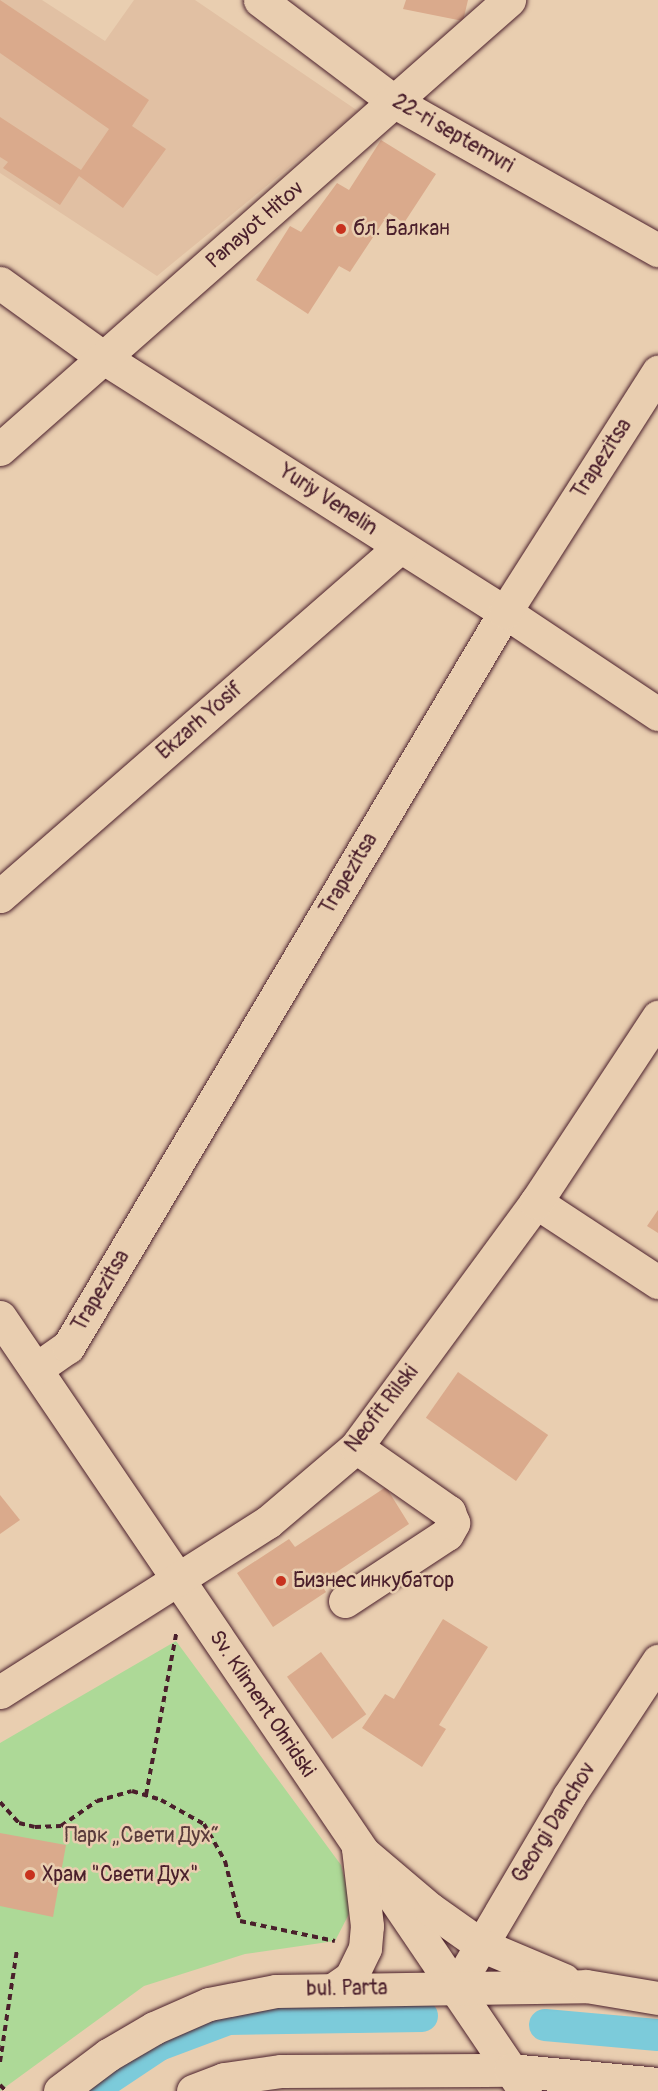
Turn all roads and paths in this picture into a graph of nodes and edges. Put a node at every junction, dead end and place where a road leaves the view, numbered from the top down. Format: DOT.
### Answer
graph roads {
  1 [pos="260,0"];
  2 [pos="509,0"];
  3 [pos="295,9"];
  4 [pos="395,102"];
  5 [pos="658,250"];
  6 [pos="0,283"];
  7 [pos="104,358"];
  8 [pos="658,372"];
  9 [pos="0,449"];
  10 [pos="400,547"];
  11 [pos="505,612"];
  12 [pos="658,714"];
  13 [pos="0,896"];
  14 [pos="658,1017"];
  15 [pos="536,1202"];
  16 [pos="658,1282"];
  17 [pos="0,1317"];
  18 [pos="36,1369"];
  19 [pos="357,1447"];
  20 [pos="178,1578"];
  21 [pos="345,1601"];
  22 [pos="177,1631"];
  23 [pos="658,1661"];
  24 [pos="0,1692"];
  25 [pos="146,1795"];
  26 [pos="0,1802"];
  27 [pos="358,1848"];
  28 [pos="480,1945"];
  29 [pos="365,1948"];
  30 [pos="17,1949"];
  31 [pos="586,1986"];
  32 [pos="456,1988"];
  33 [pos="334,1989"];
  34 [pos="658,1998"];
  35 [pos="1,2057"];
  36 [pos="0,2062"];
  37 [pos="518,2080"];
  38 [pos="658,2084"];
  39 [pos="0,2085"];
  40 [pos="6,2091"];
  41 [pos="60,2091"];
  42 [pos="193,2091"];
  1 -- 3 [label="street, 22-ri septemvri"];
  2 -- 4 [label="street, Panayot Hitov"];
  3 -- 4 [label="street, 22-ri septemvri"];
  4 -- 5 [label="street, 22-ri septemvri"];
  4 -- 7 [label="street, Panayot Hitov"];
  6 -- 7 [label="street, Yuriy Venelin"];
  7 -- 9 [label="street, Panayot Hitov"];
  7 -- 10 [label="street, Yuriy Venelin"];
  8 -- 11 [label="street, Trapezitsa"];
  10 -- 11 [label="street, Yuriy Venelin"];
  10 -- 13 [label="street, Ekzarh Yosif"];
  11 -- 12 [label="street, Yuriy Venelin"];
  11 -- 18 [label="street, Trapezitsa"];
  14 -- 15 [label="street, Neofit Rilski"];
  15 -- 16 [label="street"];
  15 -- 19 [label="street, Neofit Rilski"];
  17 -- 18 [label="street, Sv. Kliment Ohridski"];
  18 -- 20 [label="street, Sv. Kliment Ohridski"];
  19 -- 20 [label="street, Neofit Rilski"];
  19 -- 21 [label="street"];
  20 -- 24 [label="street, Neofit Rilski"];
  20 -- 27 [label="street, Sv. Kliment Ohridski"];
  22 -- 25 [label="path"];
  23 -- 28 [label="street, Georgi Danchov"];
  25 -- 26 [label="path"];
  25 -- 29 [label="path"];
  27 -- 28 [label="street"];
  27 -- 29 [label="street"];
  27 -- 32 [label="street, Sv. Kliment Ohridski"];
  28 -- 31 [label="street"];
  28 -- 32 [label="street, Georgi Danchov"];
  29 -- 33 [label="street"];
  30 -- 35 [label="path"];
  31 -- 32 [label="street, bul. Parta"];
  31 -- 34 [label="street, bul. Parta"];
  32 -- 33 [label="street, bul. Parta"];
  32 -- 37 [label="street, Sv. Kliment Ohridski"];
  33 -- 41 [label="street, bul. Parta"];
  35 -- 36 [label="path"];
  37 -- 38 [label="street"];
  37 -- 42 [label="street"];
  39 -- 40 [label="path"];
}
